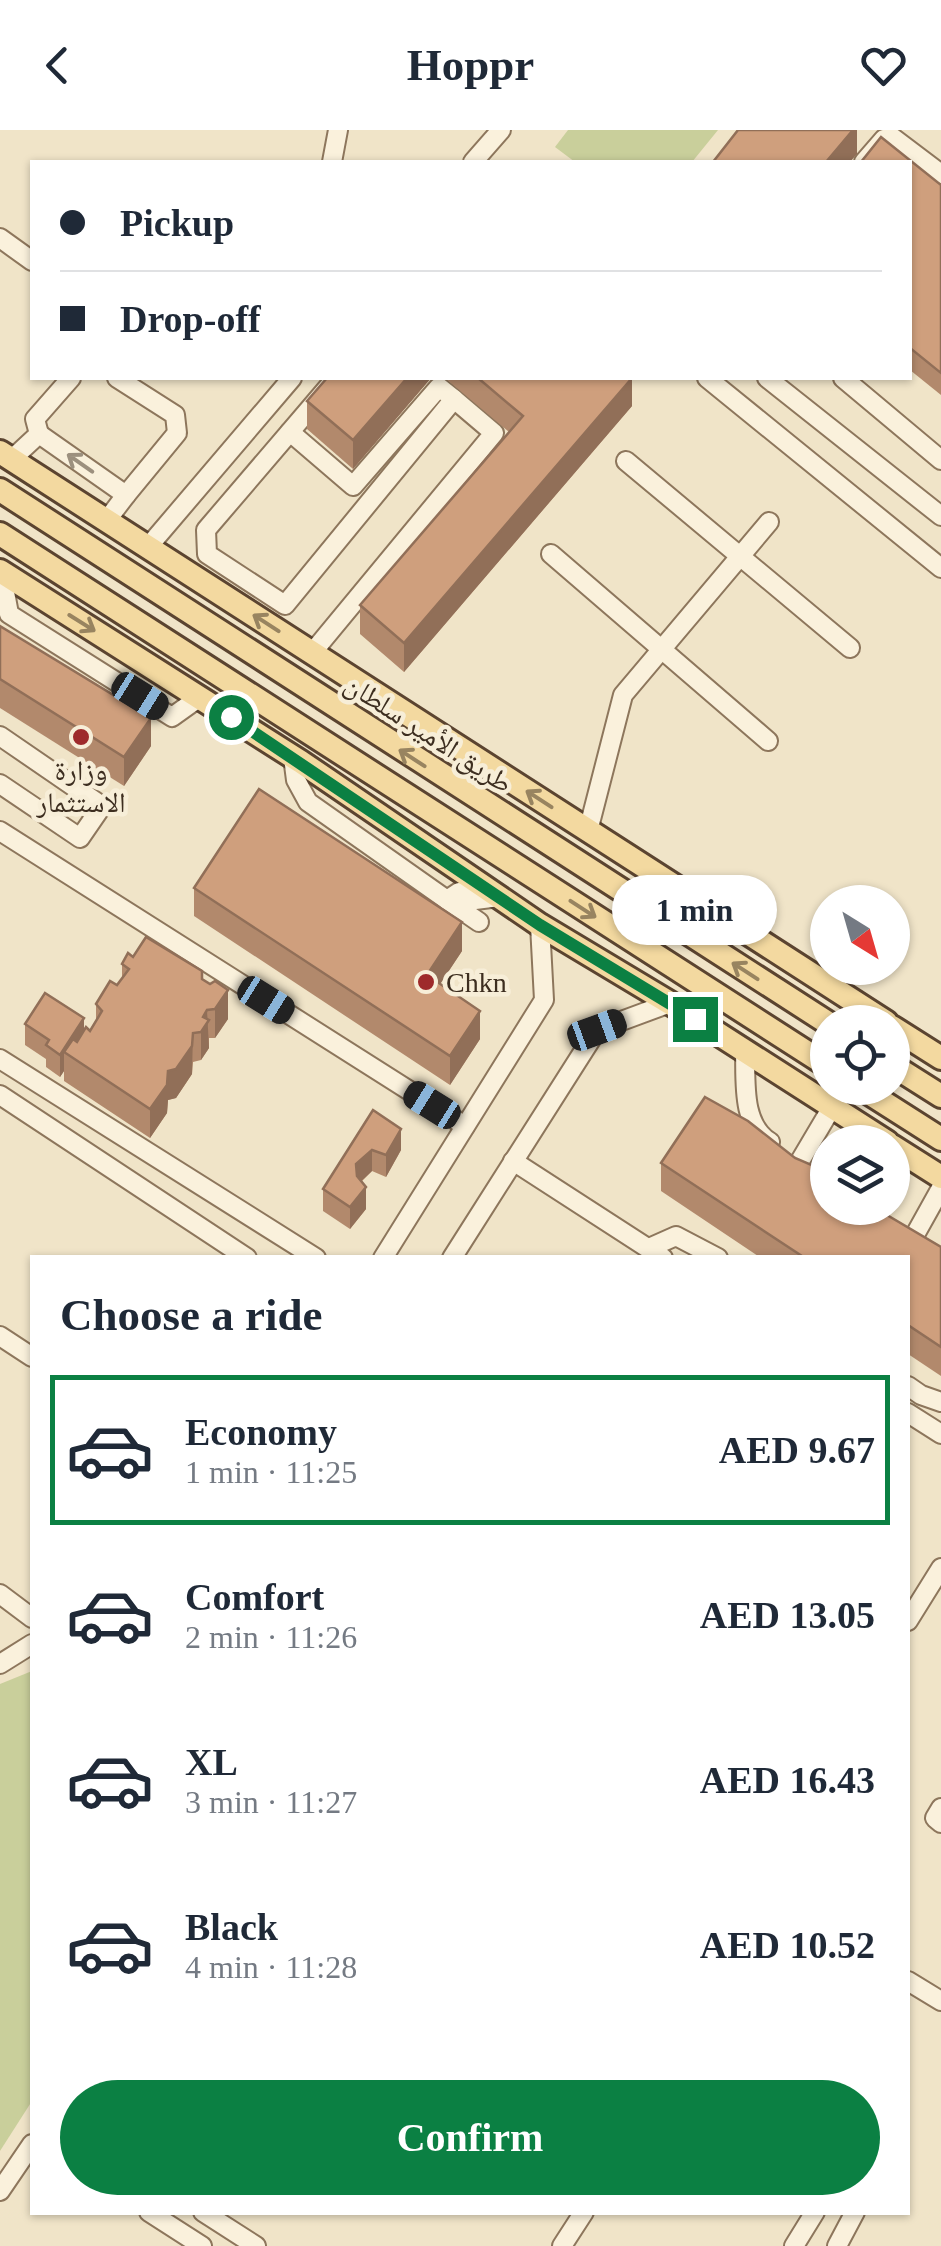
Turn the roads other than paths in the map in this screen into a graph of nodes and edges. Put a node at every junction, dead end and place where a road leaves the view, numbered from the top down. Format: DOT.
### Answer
graph roads {
  1 [pos="338,130"];
  2 [pos="501,130"];
  3 [pos="332,160"];
  4 [pos="475,160"];
  5 [pos="866,160"];
  6 [pos="941,174"];
  7 [pos="0,238"];
  8 [pos="30,260"];
  9 [pos="69,380"];
  10 [pos="120,380"];
  11 [pos="290,380"];
  12 [pos="334,380"];
  13 [pos="709,380"];
  14 [pos="771,380"];
  15 [pos="845,380"];
  16 [pos="454,399"];
  17 [pos="290,432"];
  18 [pos="39,434"];
  19 [pos="6,455"];
  20 [pos="941,460"];
  21 [pos="626,461"];
  22 [pos="354,486"];
  23 [pos="0,490"];
  24 [pos="126,495"];
  25 [pos="372,500"];
  26 [pos="941,516"];
  27 [pos="107,520"];
  28 [pos="769,522"];
  29 [pos="0,534"];
  30 [pos="148,548"];
  31 [pos="551,554"];
  32 [pos="741,556"];
  33 [pos="941,568"];
  34 [pos="3,590"];
  35 [pos="850,648"];
  36 [pos="662,649"];
  37 [pos="312,653"];
  38 [pos="200,698"];
  39 [pos="0,736"];
  40 [pos="316,737"];
  41 [pos="768,741"];
  42 [pos="297,759"];
  43 [pos="0,784"];
  44 [pos="0,831"];
  45 [pos="588,831"];
  46 [pos="686,894"];
  47 [pos="453,896"];
  48 [pos="498,897"];
  49 [pos="668,921"];
  50 [pos="479,922"];
  51 [pos="540,925"];
  52 [pos="670,1004"];
  53 [pos="859,1005"];
  54 [pos="810,1012"];
  55 [pos="910,1038"];
  56 [pos="744,1051"];
  57 [pos="810,1054"];
  58 [pos="941,1058"];
  59 [pos="0,1059"];
  60 [pos="910,1076"];
  61 [pos="0,1096"];
  62 [pos="941,1096"];
  63 [pos="888,1105"];
  64 [pos="832,1107"];
  65 [pos="860,1125"];
  66 [pos="465,1126"];
  67 [pos="941,1139"];
  68 [pos="910,1157"];
  69 [pos="513,1162"];
  70 [pos="941,1177"];
  71 [pos="941,1188"];
  72 [pos="916,1233"];
  73 [pos="656,1253"];
  74 [pos="242,1255"];
  75 [pos="311,1255"];
  76 [pos="385,1255"];
  77 [pos="454,1255"];
  78 [pos="712,1255"];
  79 [pos="0,1336"];
  80 [pos="30,1356"];
  81 [pos="910,1388"];
  82 [pos="941,1402"];
  83 [pos="910,1414"];
  84 [pos="941,1434"];
  85 [pos="941,1568"];
  86 [pos="0,1594"];
  87 [pos="30,1616"];
  88 [pos="910,1617"];
  89 [pos="30,1645"];
  90 [pos="0,1664"];
  91 [pos="941,1808"];
  92 [pos="941,1822"];
  93 [pos="910,1982"];
  94 [pos="941,2001"];
  95 [pos="30,2147"];
  96 [pos="0,2191"];
  97 [pos="154,2215"];
  98 [pos="208,2215"];
  99 [pos="813,2215"];
  100 [pos="853,2215"];
  101 [pos="580,2218"];
  102 [pos="202,2246"];
  103 [pos="256,2246"];
  104 [pos="562,2246"];
  105 [pos="794,2246"];
  106 [pos="837,2246"];
  1 -- 3 [label="street"];
  2 -- 4 [label="street"];
  5 -- 6 [label="street"];
  7 -- 8 [label="street"];
  9 -- 18 [label="street"];
  10 -- 24 [label="street"];
  11 -- 30 [label="street"];
  12 -- 17 [label="street"];
  13 -- 33 [label="street"];
  14 -- 26 [label="street"];
  15 -- 20 [label="street"];
  16 -- 22 [label="street"];
  16 -- 25 [label="street"];
  16 -- 37 [label="street"];
  17 -- 22 [label="street"];
  17 -- 25 [label="street"];
  18 -- 19 [label="street"];
  24 -- 18 [label="street, one-way"];
  19 -- 27 [label="main road"];
  21 -- 32 [label="street"];
  22 -- 25 [label="street"];
  49 -- 23 [label="main road, طريق الأمير سلطان, one-way"];
  24 -- 27 [label="street"];
  27 -- 30 [label="main road"];
  28 -- 32 [label="street"];
  29 -- 40 [label="main road"];
  37 -- 30 [label="main road, one-way"];
  31 -- 36 [label="street"];
  32 -- 35 [label="street"];
  32 -- 36 [label="street"];
  34 -- 38 [label="main road, one-way"];
  34 -- 38 [label="street"];
  36 -- 41 [label="street"];
  36 -- 45 [label="street"];
  45 -- 37 [label="main road, one-way"];
  38 -- 42 [label="main road"];
  39 -- 43 [label="street"];
  40 -- 42 [label="main road"];
  40 -- 57 [label="main road, one-way"];
  42 -- 47 [label="street"];
  42 -- 48 [label="main road"];
  44 -- 66 [label="street"];
  45 -- 46 [label="main road"];
  46 -- 49 [label="main road"];
  46 -- 53 [label="main road"];
  47 -- 48 [label="street"];
  47 -- 50 [label="street"];
  48 -- 51 [label="main road"];
  54 -- 49 [label="main road, طريق الأمير سلطان, one-way"];
  51 -- 52 [label="main road"];
  51 -- 66 [label="street"];
  52 -- 56 [label="main road"];
  52 -- 69 [label="street"];
  55 -- 58 [label="main road"];
  56 -- 64 [label="main road"];
  56 -- 64 [label="street"];
  59 -- 75 [label="street"];
  60 -- 62 [label="main road"];
  61 -- 74 [label="street"];
  63 -- 67 [label="main road"];
  64 -- 65 [label="main road"];
  66 -- 76 [label="street"];
  68 -- 70 [label="main road"];
  69 -- 73 [label="street"];
  69 -- 77 [label="street"];
  71 -- 72 [label="street"];
  73 -- 78 [label="street"];
  79 -- 80 [label="street"];
  81 -- 82 [label="street"];
  83 -- 84 [label="street"];
  85 -- 88 [label="street"];
  86 -- 87 [label="street"];
  89 -- 90 [label="street"];
  91 -- 92 [label="street"];
  93 -- 94 [label="street"];
  95 -- 96 [label="street"];
  97 -- 102 [label="street"];
  98 -- 103 [label="street"];
  99 -- 105 [label="street"];
  100 -- 106 [label="street"];
  101 -- 104 [label="street"];
}
